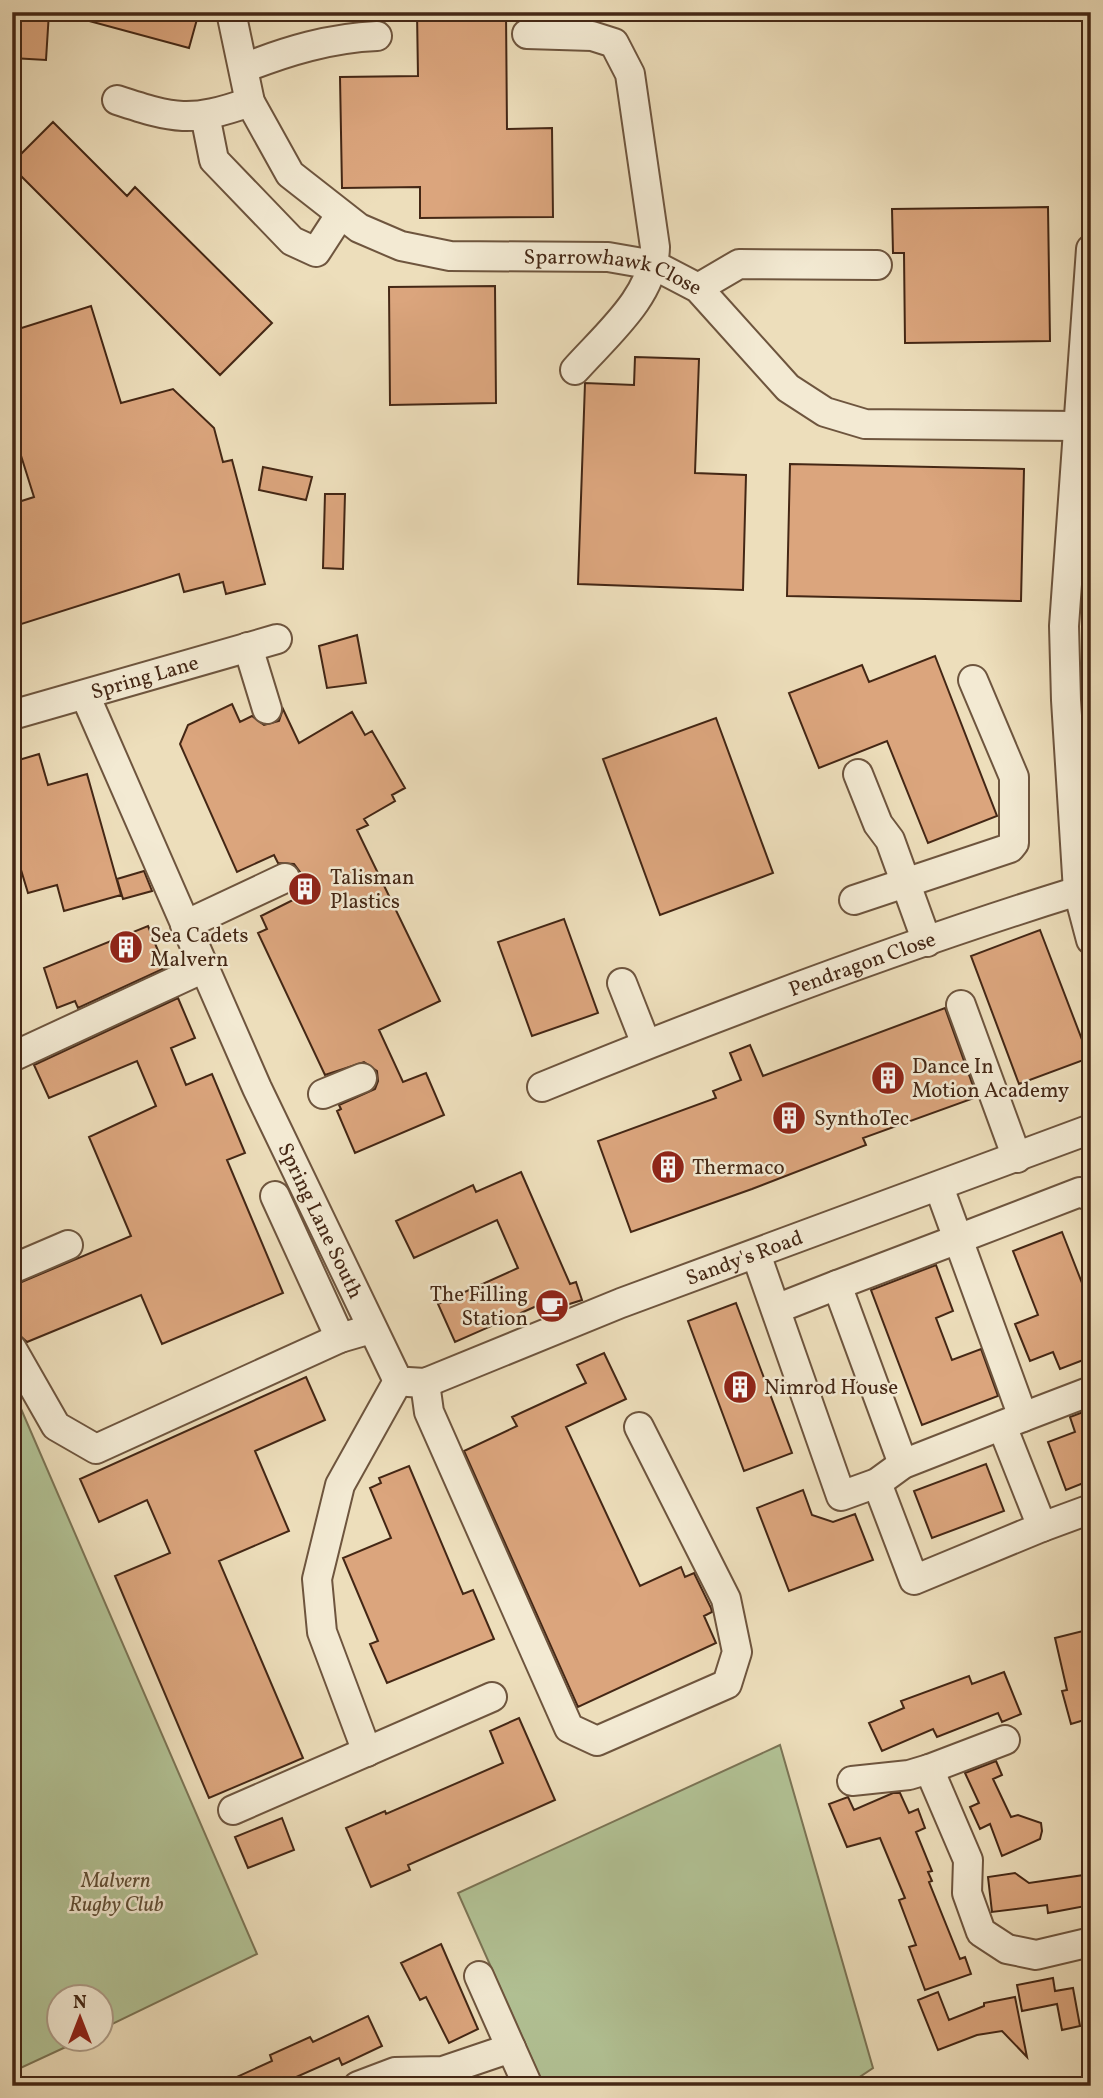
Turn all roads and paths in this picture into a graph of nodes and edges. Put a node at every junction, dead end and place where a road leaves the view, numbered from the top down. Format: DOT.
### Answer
graph roads {
  1 [pos="231,12"];
  2 [pos="527,34"];
  3 [pos="377,36"];
  4 [pos="244,68"];
  5 [pos="117,100"];
  6 [pos="250,102"];
  7 [pos="205,115"];
  8 [pos="340,215"];
  9 [pos="1091,249"];
  10 [pos="654,265"];
  11 [pos="877,265"];
  12 [pos="698,288"];
  13 [pos="575,370"];
  14 [pos="1079,426"];
  15 [pos="276,639"];
  16 [pos="248,647"];
  17 [pos="973,680"];
  18 [pos="85,695"];
  19 [pos="1078,699"];
  20 [pos="267,709"];
  21 [pos="12,715"];
  22 [pos="858,774"];
  23 [pos="285,878"];
  24 [pos="906,882"];
  25 [pos="1078,891"];
  26 [pos="854,900"];
  27 [pos="185,925"];
  28 [pos="1091,940"];
  29 [pos="927,942"];
  30 [pos="204,968"];
  31 [pos="622,984"];
  32 [pos="961,1005"];
  33 [pos="646,1044"];
  34 [pos="12,1058"];
  35 [pos="362,1077"];
  36 [pos="542,1087"];
  37 [pos="323,1094"];
  38 [pos="1091,1129"];
  39 [pos="1017,1158"];
  40 [pos="939,1186"];
  41 [pos="275,1196"];
  42 [pos="1091,1197"];
  43 [pos="958,1239"];
  44 [pos="68,1245"];
  45 [pos="756,1254"];
  46 [pos="12,1269"];
  47 [pos="837,1285"];
  48 [pos="776,1309"];
  49 [pos="371,1329"];
  50 [pos="340,1338"];
  51 [pos="12,1349"];
  52 [pos="412,1382"];
  53 [pos="1091,1391"];
  54 [pos="1012,1422"];
  55 [pos="639,1427"];
  56 [pos="903,1464"];
  57 [pos="877,1483"];
  58 [pos="1091,1508"];
  59 [pos="1042,1527"];
  60 [pos="492,1698"];
  61 [pos="1005,1740"];
  62 [pos="367,1752"];
  63 [pos="929,1769"];
  64 [pos="852,1781"];
  65 [pos="233,1810"];
  66 [pos="1091,1941"];
  67 [pos="479,1976"];
  68 [pos="510,2048"];
  69 [pos="358,2086"];
  70 [pos="528,2086"];
  1 -- 4 [label="street, Sparrowhawk Close"];
  2 -- 10 [label="street"];
  3 -- 4 [label="street"];
  4 -- 6 [label="street, Sparrowhawk Close"];
  5 -- 7 [label="street"];
  6 -- 7 [label="street"];
  6 -- 8 [label="street, Sparrowhawk Close"];
  7 -- 8 [label="street"];
  8 -- 10 [label="street, Sparrowhawk Close"];
  9 -- 14 [label="street"];
  10 -- 12 [label="street, Sparrowhawk Close"];
  10 -- 13 [label="street"];
  11 -- 12 [label="street"];
  12 -- 14 [label="street, Sparrowhawk Close"];
  14 -- 19 [label="street"];
  15 -- 16 [label="street, Spring Lane"];
  16 -- 18 [label="street, Spring Lane"];
  16 -- 20 [label="street"];
  17 -- 24 [label="street"];
  18 -- 21 [label="street, Spring Lane"];
  18 -- 27 [label="street, Spring Lane South"];
  19 -- 25 [label="street"];
  22 -- 24 [label="street"];
  23 -- 27 [label="street"];
  24 -- 26 [label="street"];
  24 -- 29 [label="street"];
  25 -- 28 [label="street"];
  25 -- 29 [label="street, Pendragon Close"];
  27 -- 30 [label="street, Spring Lane South"];
  29 -- 33 [label="street, Pendragon Close"];
  30 -- 34 [label="street"];
  30 -- 49 [label="street, Spring Lane South"];
  31 -- 33 [label="street"];
  32 -- 39 [label="street"];
  33 -- 36 [label="street, Pendragon Close"];
  35 -- 37 [label="street"];
  38 -- 39 [label="street, Sandy's Road"];
  39 -- 40 [label="street, Sandy's Road"];
  40 -- 43 [label="street"];
  40 -- 45 [label="street, Sandy's Road"];
  41 -- 50 [label="street"];
  42 -- 43 [label="street"];
  43 -- 47 [label="street"];
  43 -- 54 [label="street"];
  44 -- 46 [label="street"];
  45 -- 48 [label="street"];
  45 -- 52 [label="street, Sandy's Road"];
  47 -- 48 [label="street"];
  47 -- 56 [label="street"];
  48 -- 57 [label="street"];
  49 -- 50 [label="street"];
  49 -- 52 [label="street, Spring Lane South"];
  50 -- 51 [label="street"];
  52 -- 55 [label="street, Spring Lane South"];
  52 -- 62 [label="street"];
  53 -- 54 [label="street"];
  54 -- 56 [label="street"];
  54 -- 59 [label="street"];
  56 -- 57 [label="street"];
  57 -- 59 [label="street"];
  58 -- 59 [label="street"];
  60 -- 62 [label="street"];
  61 -- 63 [label="street"];
  62 -- 65 [label="street"];
  63 -- 64 [label="street"];
  63 -- 66 [label="street"];
  67 -- 68 [label="street"];
  68 -- 69 [label="street"];
  68 -- 70 [label="street"];
}
